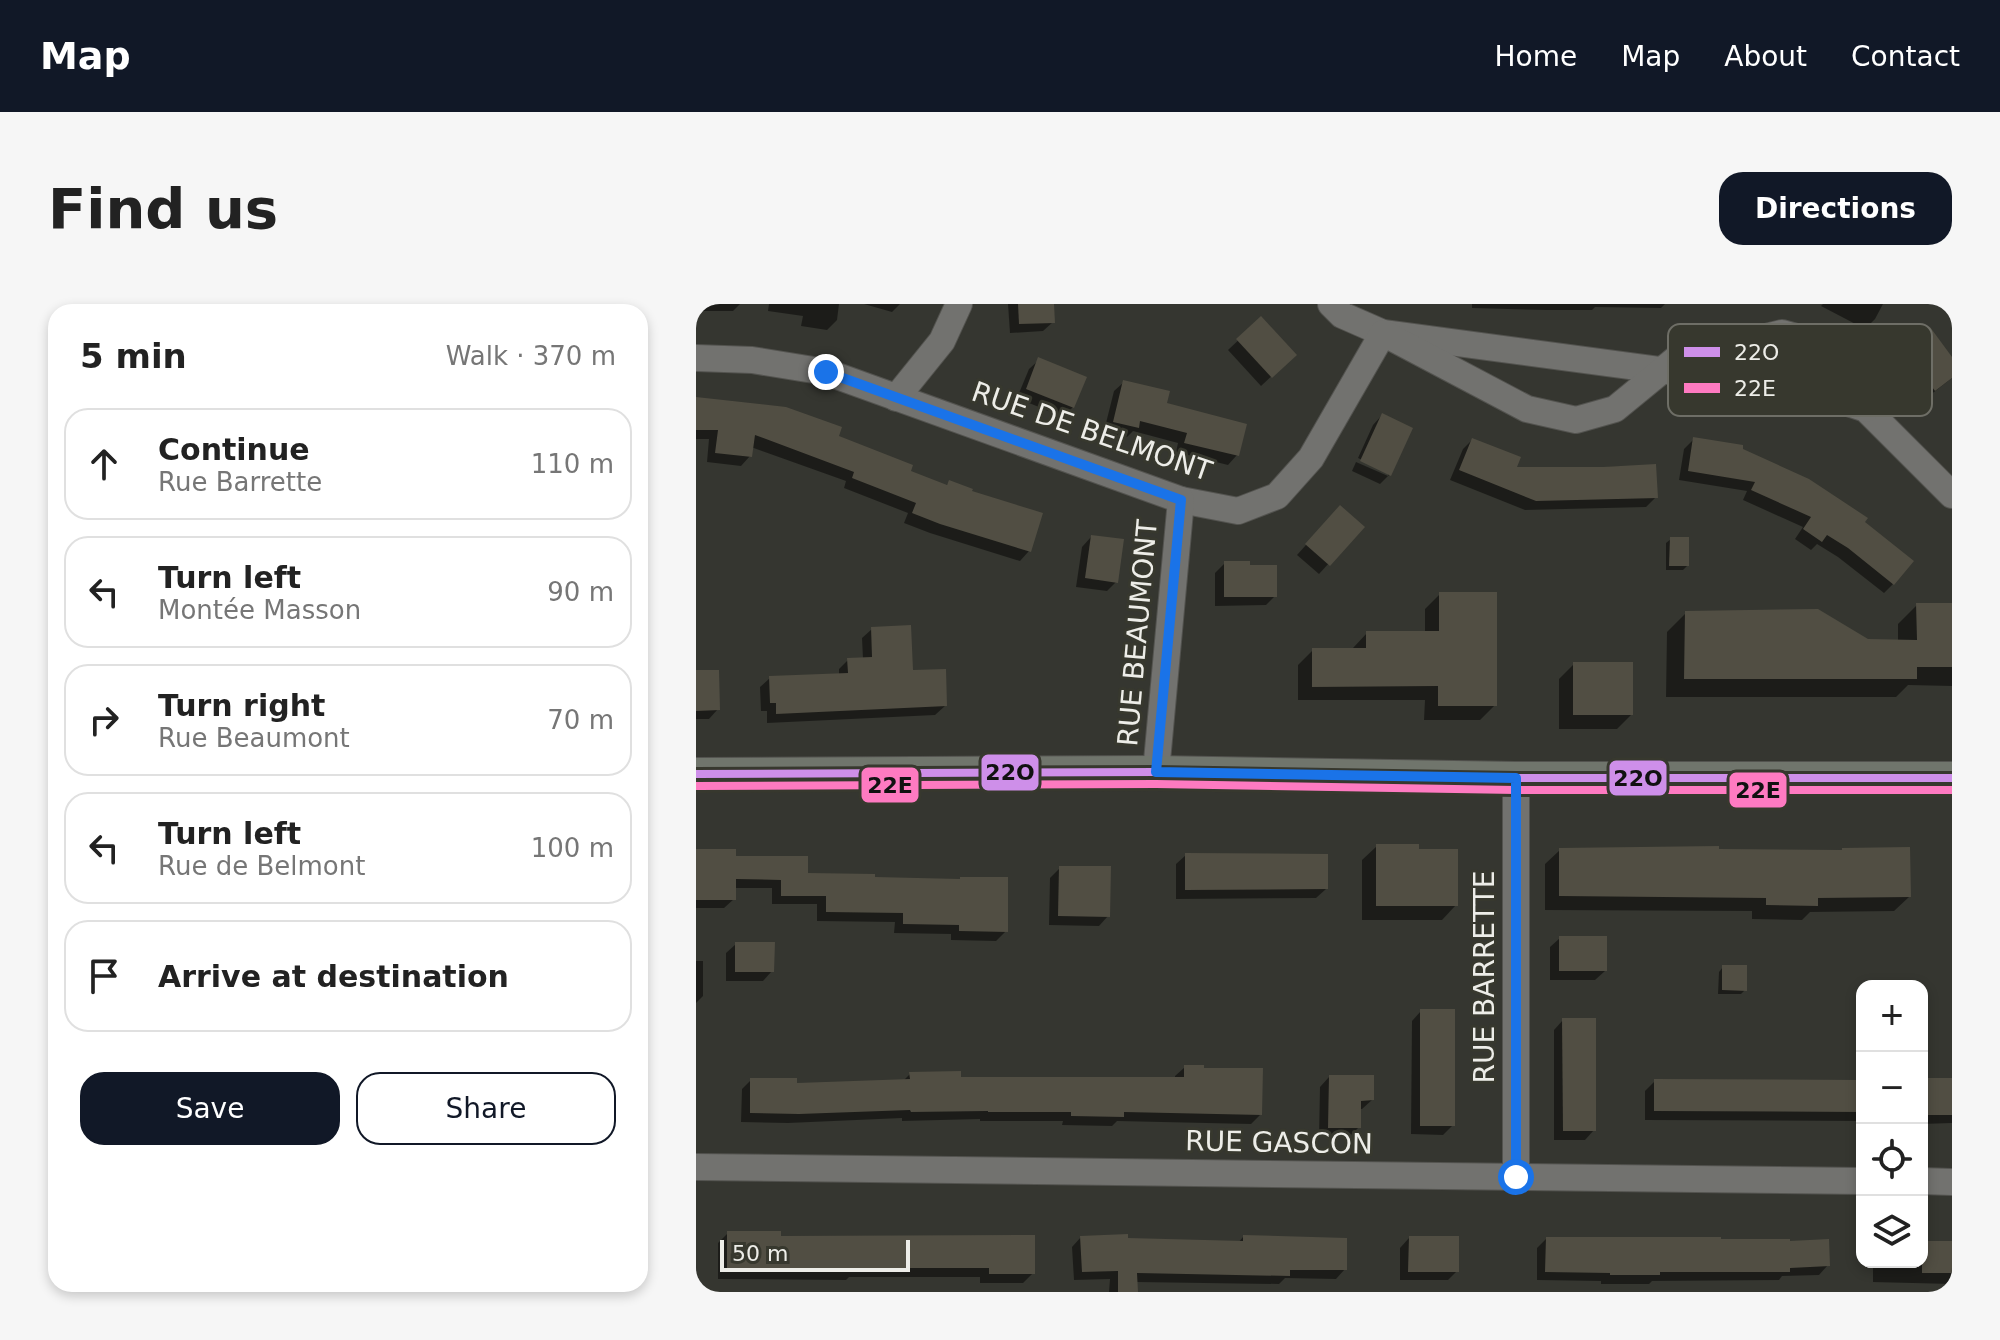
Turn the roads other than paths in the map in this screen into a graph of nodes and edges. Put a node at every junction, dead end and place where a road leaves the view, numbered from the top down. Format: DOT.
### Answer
graph roads {
  1 [pos="959,304"];
  2 [pos="1331,304"];
  3 [pos="1383,333"];
  4 [pos="696,358"];
  5 [pos="1668,365"];
  6 [pos="1660,371"];
  7 [pos="1668,372"];
  8 [pos="896,398"];
  9 [pos="1873,416"];
  10 [pos="1952,495"];
  11 [pos="1181,500"];
  12 [pos="1156,772"];
  13 [pos="696,774"];
  14 [pos="1516,778"];
  15 [pos="1952,778"];
  16 [pos="696,1167"];
  17 [pos="1516,1177"];
  18 [pos="1856,1181"];
  19 [pos="1928,1181"];
  20 [pos="1952,1182"];
  1 -- 8 [label="street"];
  2 -- 3 [label="street"];
  3 -- 6 [label="street"];
  3 -- 6 [label="street"];
  3 -- 11 [label="street, RUE DE BELMONT"];
  4 -- 8 [label="street, RUE DE BELMONT"];
  5 -- 6 [label="street"];
  6 -- 7 [label="street"];
  8 -- 11 [label="street, RUE DE BELMONT"];
  9 -- 10 [label="street"];
  11 -- 12 [label="street, RUE BEAUMONT"];
  12 -- 13 [label="main road"];
  12 -- 14 [label="main road"];
  14 -- 15 [label="main road"];
  14 -- 17 [label="street, RUE BARRETTE"];
  16 -- 17 [label="street, RUE GASCON"];
  17 -- 18 [label="street, RUE GASCON"];
  19 -- 20 [label="street"];
}
